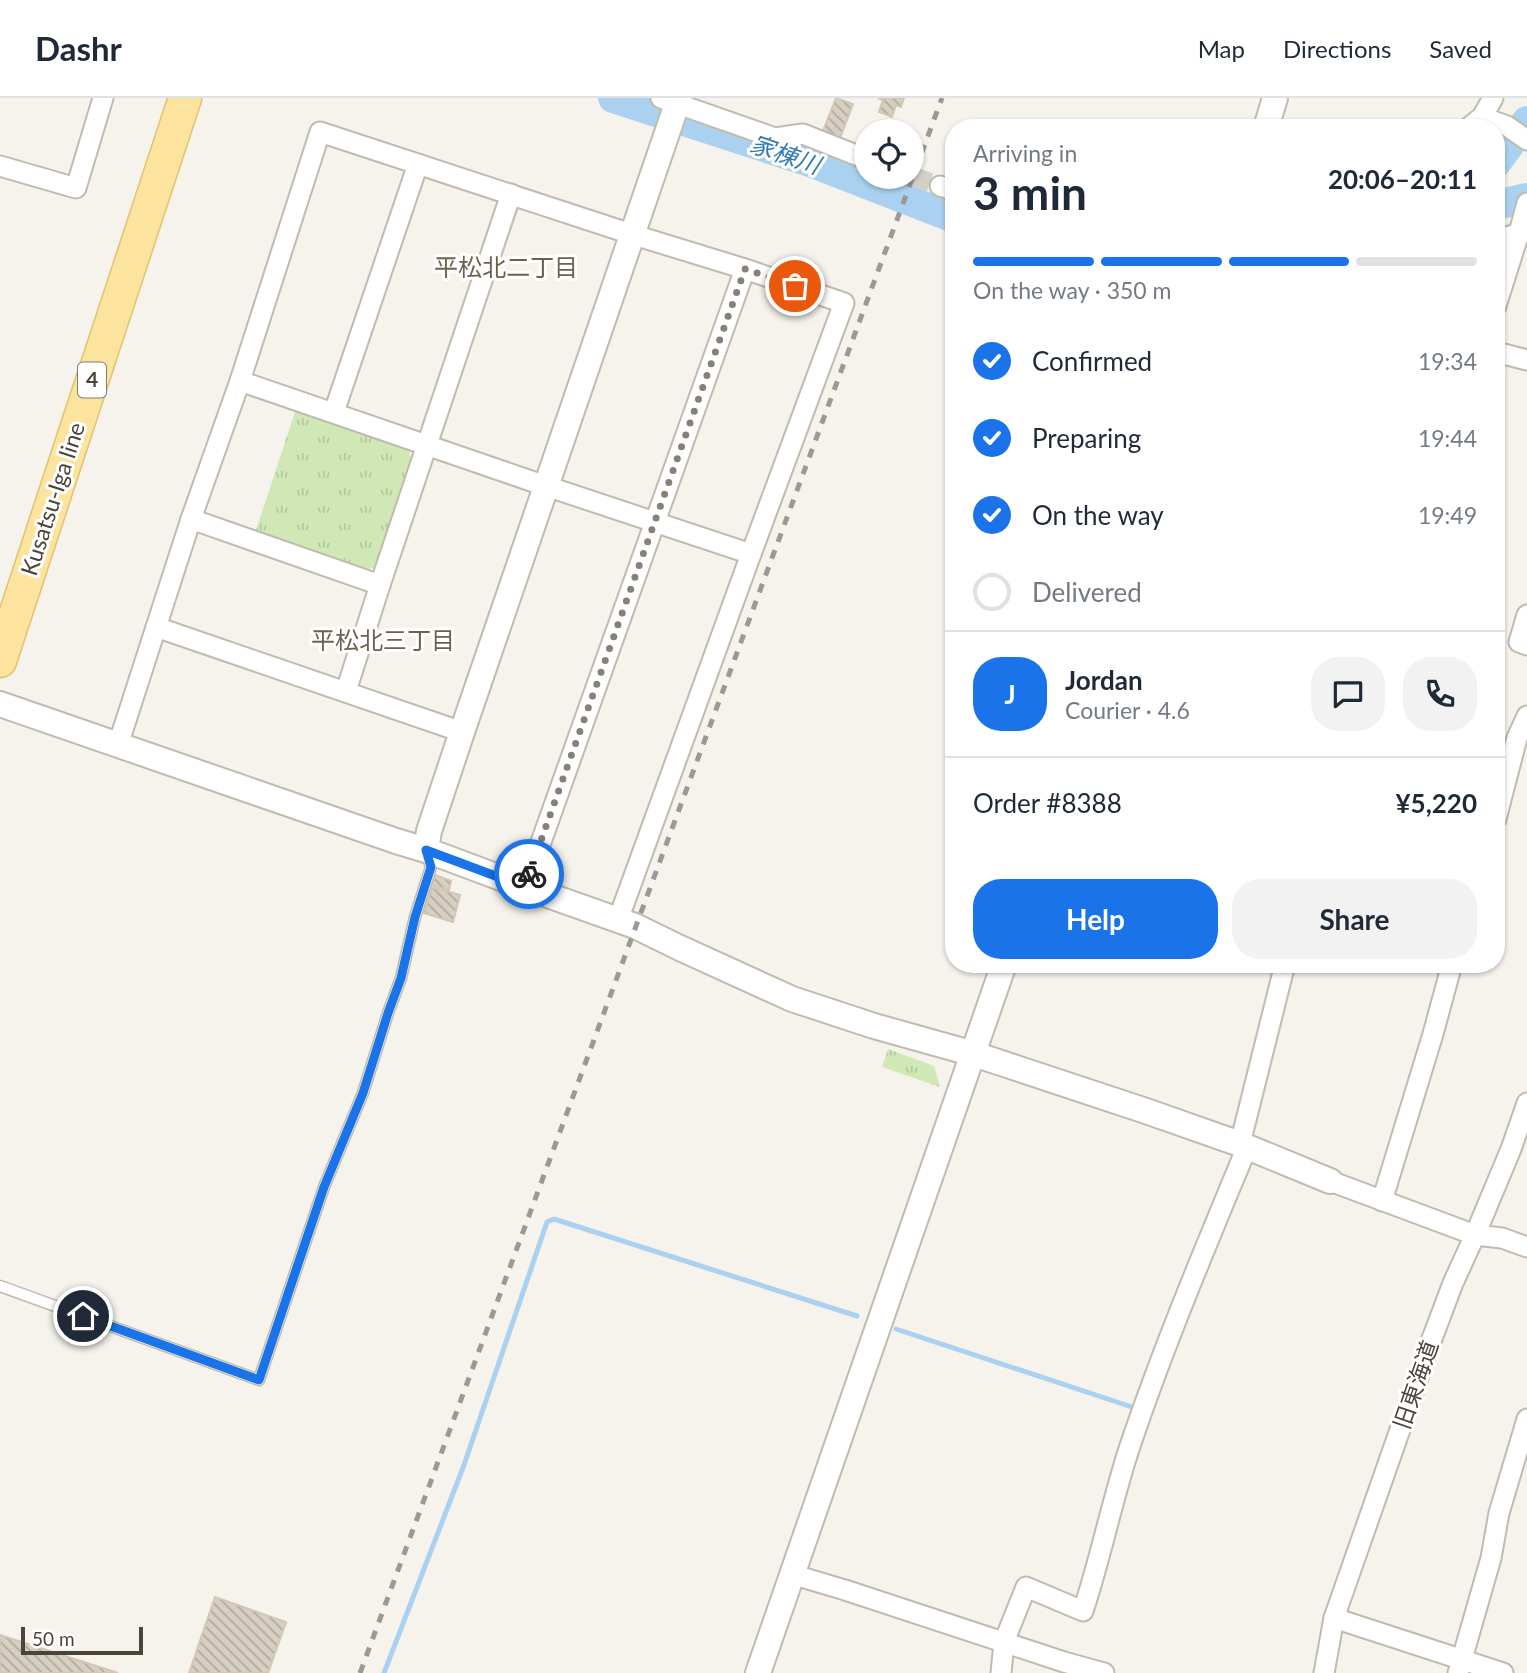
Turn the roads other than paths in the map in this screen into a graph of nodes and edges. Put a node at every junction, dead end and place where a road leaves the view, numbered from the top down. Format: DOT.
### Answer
graph roads {
  1 [pos="185,98"];
  2 [pos="1275,98"];
  3 [pos="1493,98"];
  4 [pos="100,99"];
  5 [pos="673,102"];
  6 [pos="1269,119"];
  7 [pos="1483,119"];
  8 [pos="1505,126"];
  9 [pos="1527,141"];
  10 [pos="854,154"];
  11 [pos="418,164"];
  12 [pos="0,166"];
  13 [pos="511,194"];
  14 [pos="1527,203"];
  15 [pos="1522,230"];
  16 [pos="631,234"];
  17 [pos="1505,236"];
  18 [pos="745,269"];
  19 [pos="1505,280"];
  20 [pos="1505,354"];
  21 [pos="1527,360"];
  22 [pos="240,381"];
  23 [pos="334,412"];
  24 [pos="428,445"];
  25 [pos="547,486"];
  26 [pos="191,519"];
  27 [pos="654,521"];
  28 [pos="751,554"];
  29 [pos="380,585"];
  30 [pos="1527,615"];
  31 [pos="156,626"];
  32 [pos="1527,645"];
  33 [pos="0,661"];
  34 [pos="346,691"];
  35 [pos="0,704"];
  36 [pos="1527,716"];
  37 [pos="461,732"];
  38 [pos="118,745"];
  39 [pos="1505,784"];
  40 [pos="426,850"];
  41 [pos="525,887"];
  42 [pos="618,920"];
  43 [pos="1001,973"];
  44 [pos="1283,973"];
  45 [pos="1450,973"];
  46 [pos="974,1054"];
  47 [pos="1527,1103"];
  48 [pos="1243,1145"];
  49 [pos="1330,1181"];
  50 [pos="1382,1200"];
  51 [pos="1475,1235"];
  52 [pos="1527,1247"];
  53 [pos="0,1286"];
  54 [pos="1527,1419"];
  55 [pos="791,1574"];
  56 [pos="1334,1618"];
  57 [pos="1004,1642"];
  58 [pos="1461,1667"];
  59 [pos="758,1673"];
  60 [pos="1001,1673"];
  61 [pos="1104,1673"];
  62 [pos="1324,1673"];
  63 [pos="1503,1673"];
  1 -- 33 [label="main road, Kusatsu-Iga line / 4"];
  2 -- 6 [label="street"];
  3 -- 7 [label="street"];
  4 -- 12 [label="street"];
  5 -- 10 [label="street"];
  5 -- 16 [label="street"];
  8 -- 9 [label="street"];
  11 -- 13 [label="street"];
  11 -- 22 [label="street"];
  11 -- 23 [label="street"];
  13 -- 16 [label="street"];
  13 -- 24 [label="street"];
  14 -- 15 [label="street"];
  15 -- 17 [label="street"];
  15 -- 19 [label="street"];
  16 -- 18 [label="street"];
  16 -- 25 [label="street"];
  18 -- 27 [label="street"];
  18 -- 28 [label="street"];
  20 -- 21 [label="street"];
  22 -- 23 [label="street"];
  22 -- 26 [label="street"];
  23 -- 24 [label="street"];
  24 -- 25 [label="street"];
  24 -- 29 [label="street"];
  25 -- 27 [label="street"];
  25 -- 37 [label="street"];
  26 -- 29 [label="street"];
  26 -- 31 [label="street"];
  27 -- 28 [label="street"];
  27 -- 41 [label="street"];
  28 -- 42 [label="street"];
  29 -- 34 [label="street"];
  30 -- 32 [label="street"];
  31 -- 34 [label="street"];
  31 -- 38 [label="street"];
  34 -- 37 [label="street"];
  35 -- 38 [label="street"];
  36 -- 39 [label="street"];
  37 -- 40 [label="street"];
  38 -- 40 [label="street"];
  40 -- 41 [label="street"];
  40 -- 53 [label="lane"];
  41 -- 42 [label="street"];
  42 -- 46 [label="street"];
  43 -- 46 [label="street"];
  44 -- 48 [label="street"];
  45 -- 50 [label="street"];
  46 -- 48 [label="street"];
  46 -- 55 [label="street"];
  47 -- 51 [label="street, 旧東海道"];
  48 -- 49 [label="street"];
  48 -- 57 [label="street"];
  49 -- 50 [label="street"];
  50 -- 51 [label="street"];
  51 -- 52 [label="street"];
  51 -- 56 [label="street, 旧東海道"];
  54 -- 58 [label="street"];
  55 -- 57 [label="street"];
  55 -- 59 [label="street"];
  56 -- 58 [label="street"];
  56 -- 62 [label="street, 旧東海道"];
  57 -- 60 [label="street"];
  57 -- 61 [label="street"];
  58 -- 63 [label="street"];
}
